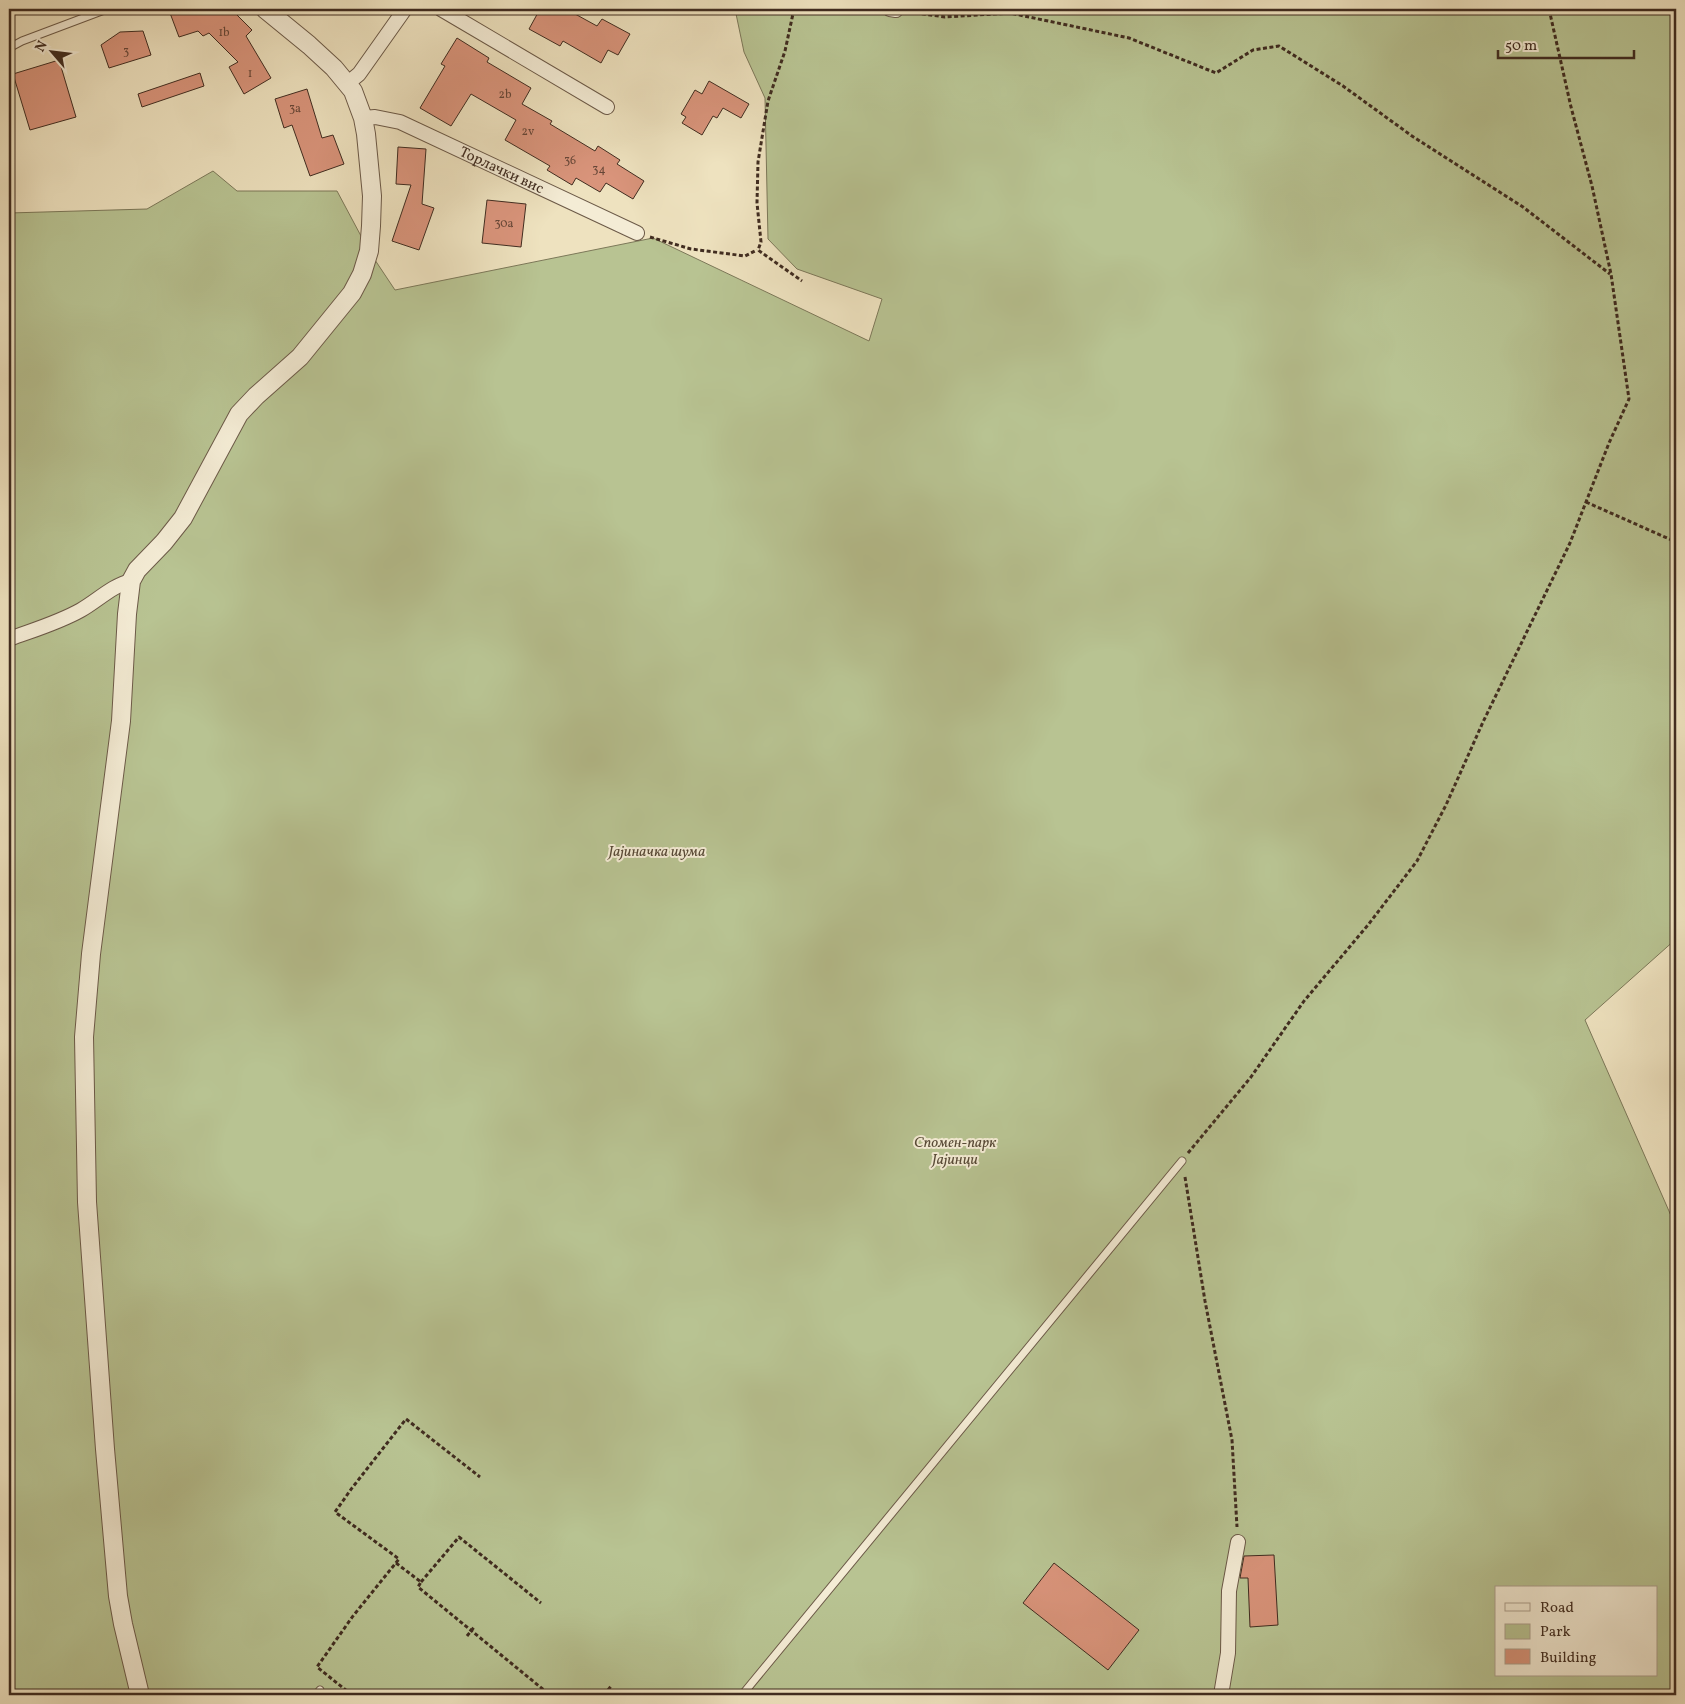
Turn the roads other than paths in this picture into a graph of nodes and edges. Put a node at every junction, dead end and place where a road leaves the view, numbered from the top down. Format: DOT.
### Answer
graph roads {
  1 [pos="107,9"];
  2 [pos="265,9"];
  3 [pos="405,9"];
  4 [pos="441,9"];
  5 [pos="9,48"];
  6 [pos="348,83"];
  7 [pos="607,107"];
  8 [pos="363,118"];
  9 [pos="637,233"];
  10 [pos="131,581"];
  11 [pos="9,639"];
  12 [pos="1182,1161"];
  13 [pos="1238,1542"];
  14 [pos="140,1695"];
  15 [pos="742,1695"];
  16 [pos="1221,1695"];
  1 -- 5 [label="lane"];
  2 -- 6 [label="street"];
  3 -- 6 [label="street"];
  4 -- 7 [label="street"];
  6 -- 8 [label="street"];
  8 -- 9 [label="street, Торлачки вис"];
  8 -- 10 [label="street"];
  10 -- 11 [label="street"];
  10 -- 14 [label="street"];
  12 -- 15 [label="lane"];
  13 -- 16 [label="street"];
}
